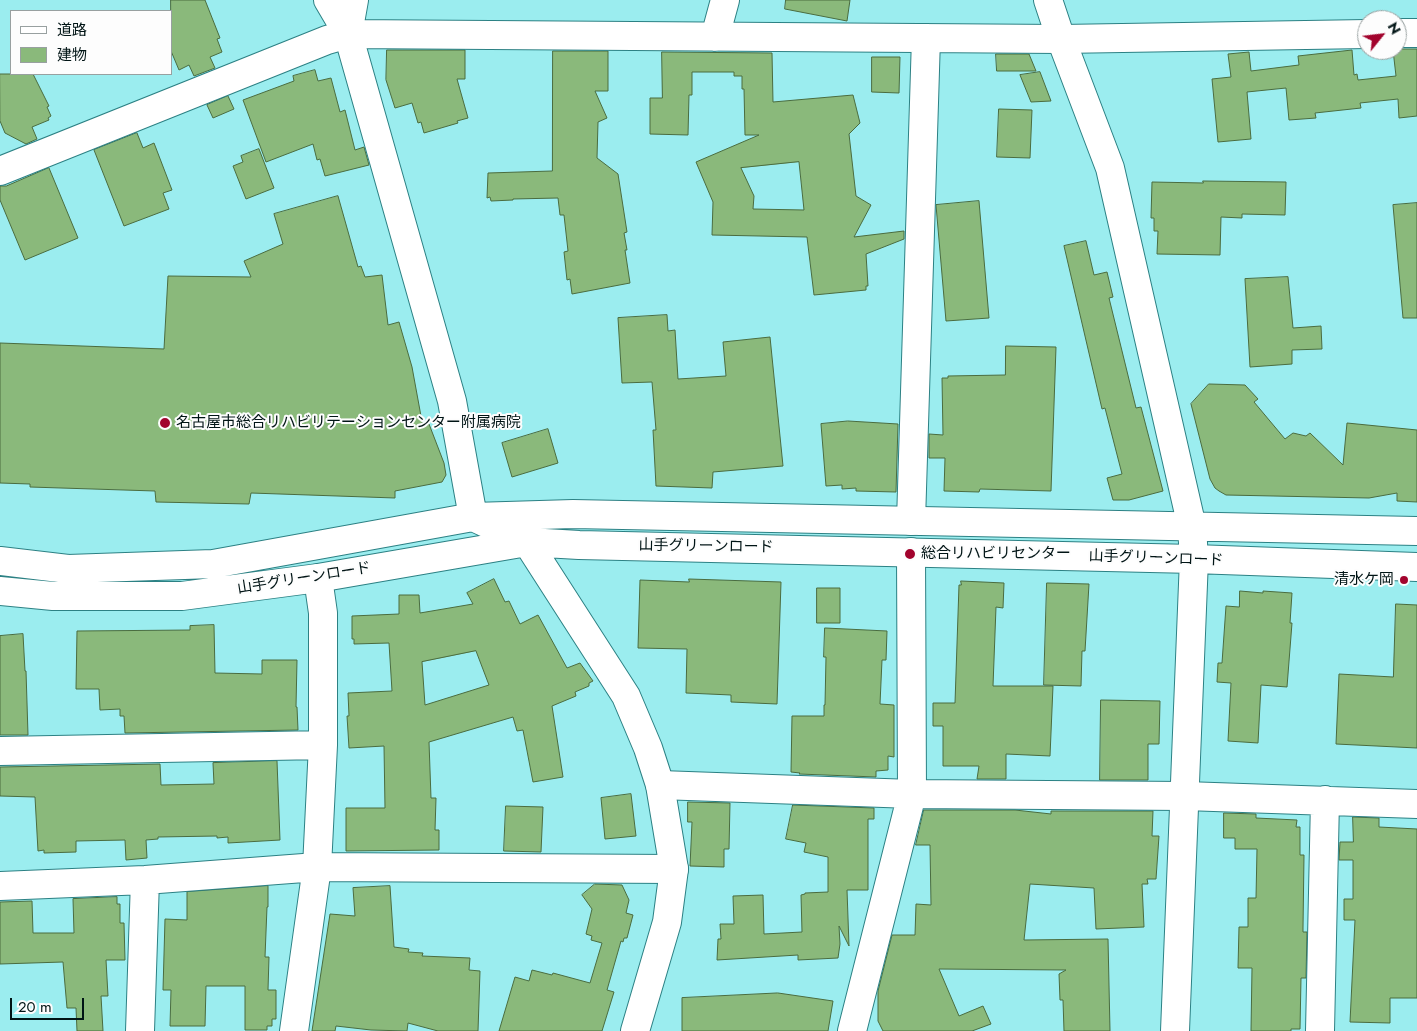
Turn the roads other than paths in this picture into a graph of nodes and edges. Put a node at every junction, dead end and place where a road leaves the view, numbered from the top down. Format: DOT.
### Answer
graph roads {
  1 [pos="328,0"];
  2 [pos="354,0"];
  3 [pos="724,0"];
  4 [pos="1048,0"];
  5 [pos="348,34"];
  6 [pos="1357,34"];
  7 [pos="715,37"];
  8 [pos="926,38"];
  9 [pos="1061,39"];
  10 [pos="0,171"];
  11 [pos="473,517"];
  12 [pos="912,521"];
  13 [pos="1192,527"];
  14 [pos="1417,531"];
  15 [pos="526,542"];
  16 [pos="911,552"];
  17 [pos="1194,560"];
  18 [pos="0,561"];
  19 [pos="1417,567"];
  20 [pos="318,578"];
  21 [pos="0,591"];
  22 [pos="323,745"];
  23 [pos="0,751"];
  24 [pos="660,785"];
  25 [pos="912,794"];
  26 [pos="1185,796"];
  27 [pos="1325,800"];
  28 [pos="1417,804"];
  29 [pos="317,867"];
  30 [pos="674,870"];
  31 [pos="144,880"];
  32 [pos="0,886"];
  33 [pos="140,1031"];
  34 [pos="294,1031"];
  35 [pos="635,1031"];
  36 [pos="852,1031"];
  37 [pos="1175,1031"];
  38 [pos="1320,1031"];
  1 -- 5 [label="street"];
  2 -- 5 [label="street"];
  3 -- 7 [label="street"];
  4 -- 9 [label="street"];
  5 -- 7 [label="street"];
  5 -- 10 [label="street"];
  5 -- 11 [label="street"];
  6 -- 9 [label="street"];
  7 -- 8 [label="street"];
  8 -- 9 [label="street"];
  8 -- 12 [label="street"];
  9 -- 13 [label="street"];
  11 -- 12 [label="street, 山手グリーンロード"];
  11 -- 15 [label="street"];
  11 -- 18 [label="street, 山手グリーンロード"];
  12 -- 13 [label="street, 山手グリーンロード"];
  13 -- 14 [label="street, 山手グリーンロード"];
  13 -- 17 [label="street"];
  15 -- 16 [label="street, 山手グリーンロード"];
  15 -- 20 [label="street, 山手グリーンロード"];
  15 -- 24 [label="street"];
  16 -- 17 [label="street, 山手グリーンロード"];
  16 -- 25 [label="street"];
  17 -- 19 [label="street, 山手グリーンロード"];
  17 -- 26 [label="street"];
  20 -- 21 [label="street, 山手グリーンロード"];
  20 -- 22 [label="street"];
  22 -- 23 [label="street"];
  22 -- 29 [label="street"];
  24 -- 25 [label="street"];
  24 -- 30 [label="street"];
  25 -- 26 [label="street"];
  25 -- 36 [label="street"];
  26 -- 27 [label="street"];
  26 -- 37 [label="street"];
  27 -- 28 [label="street"];
  27 -- 38 [label="street"];
  29 -- 30 [label="street"];
  29 -- 31 [label="street"];
  29 -- 34 [label="street"];
  30 -- 35 [label="street"];
  31 -- 32 [label="street"];
  31 -- 33 [label="street"];
}
